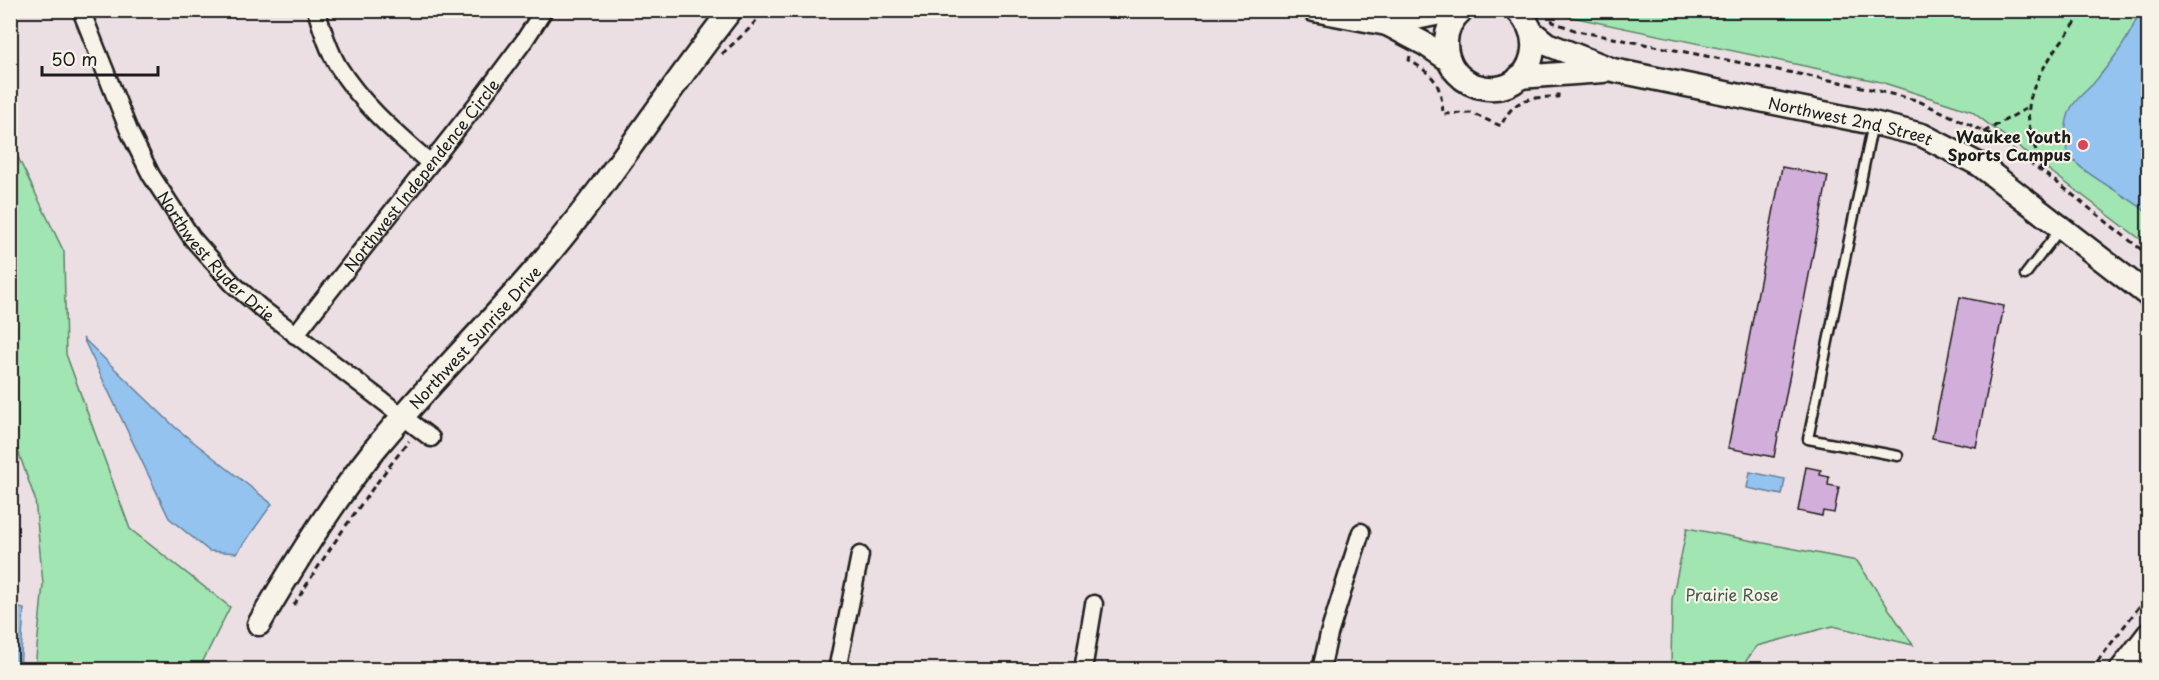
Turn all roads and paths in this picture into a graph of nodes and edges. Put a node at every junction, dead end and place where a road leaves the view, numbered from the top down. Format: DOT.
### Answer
graph roads {
  1 [pos="81,10"];
  2 [pos="316,10"];
  3 [pos="544,10"];
  4 [pos="723,10"];
  5 [pos="731,10"];
  6 [pos="1314,10"];
  7 [pos="1455,10"];
  8 [pos="1462,10"];
  9 [pos="1547,10"];
  10 [pos="2085,10"];
  11 [pos="1525,18"];
  12 [pos="1386,24"];
  13 [pos="1569,27"];
  14 [pos="696,55"];
  15 [pos="1408,60"];
  16 [pos="1449,60"];
  17 [pos="1613,70"];
  18 [pos="1519,77"];
  19 [pos="1558,97"];
  20 [pos="2029,107"];
  21 [pos="1873,123"];
  22 [pos="1984,132"];
  23 [pos="430,163"];
  24 [pos="2043,172"];
  25 [pos="2061,228"];
  26 [pos="2025,275"];
  27 [pos="2148,295"];
  28 [pos="295,335"];
  29 [pos="403,417"];
  30 [pos="431,438"];
  31 [pos="1898,456"];
  32 [pos="1362,532"];
  33 [pos="860,555"];
  34 [pos="2148,595"];
  35 [pos="1094,604"];
  36 [pos="259,624"];
  37 [pos="2148,635"];
  38 [pos="837,669"];
  39 [pos="1083,669"];
  40 [pos="1321,669"];
  41 [pos="2091,669"];
  42 [pos="2121,669"];
  1 -- 28 [label="street, Northwest Ryder Drie"];
  2 -- 23 [label="street"];
  3 -- 23 [label="street, Northwest Independence Circle"];
  4 -- 14 [label="street, Northwest Sunrise Drive"];
  5 -- 14 [label="street, Northwest Sunrise Drive"];
  6 -- 12 [label="street, Northwest 2nd Street"];
  7 -- 12 [label="street, Northwest 2nd Street"];
  8 -- 16 [label="street"];
  9 -- 13 [label="path"];
  10 -- 20 [label="path"];
  11 -- 17 [label="street, Northwest 2nd Street"];
  11 -- 18 [label="street, Northwest 2nd Street"];
  12 -- 16 [label="street, Northwest 2nd Street"];
  14 -- 29 [label="street, Northwest Sunrise Drive"];
  15 -- 19 [label="path"];
  16 -- 18 [label="street, Northwest 2nd Street"];
  17 -- 18 [label="street, Northwest 2nd Street"];
  17 -- 21 [label="street, Northwest 2nd Street"];
  20 -- 22 [label="path"];
  20 -- 24 [label="path"];
  21 -- 25 [label="street, Northwest 2nd Street"];
  21 -- 31 [label="lane"];
  23 -- 28 [label="street, Northwest Independence Circle"];
  25 -- 26 [label="lane"];
  25 -- 27 [label="street, Northwest 2nd Street"];
  28 -- 29 [label="street, Northwest Ryder Drie"];
  29 -- 30 [label="street, Northwest Ryder Drie"];
  29 -- 36 [label="street, Northwest Sunrise Drive"];
  32 -- 40 [label="street"];
  33 -- 38 [label="street"];
  34 -- 41 [label="path"];
  35 -- 39 [label="street"];
  37 -- 42 [label="street"];
}
